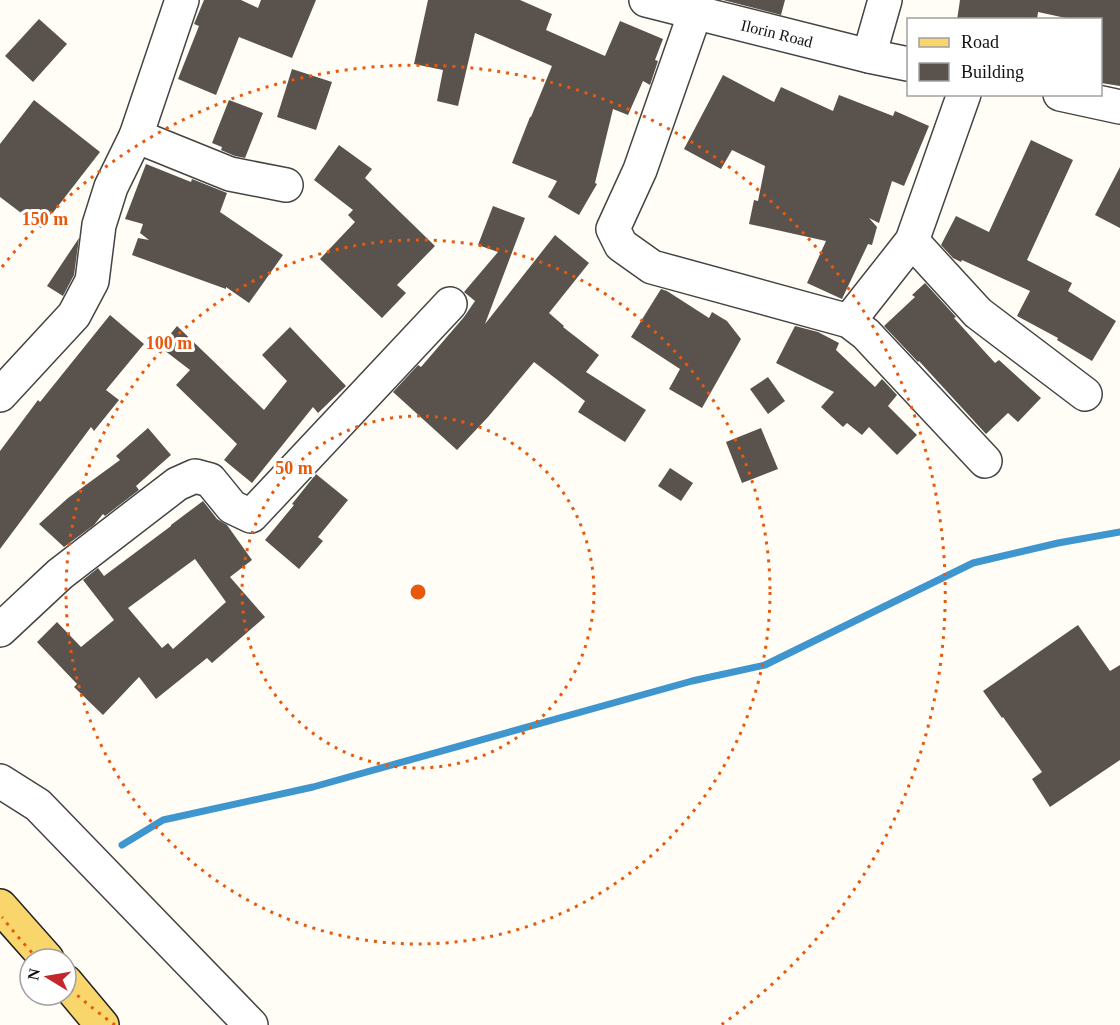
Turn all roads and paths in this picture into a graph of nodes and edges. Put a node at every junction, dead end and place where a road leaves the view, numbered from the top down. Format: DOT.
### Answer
graph roads {
  1 [pos="182,0"];
  2 [pos="646,0"];
  3 [pos="885,0"];
  4 [pos="695,13"];
  5 [pos="869,56"];
  6 [pos="907,64"];
  7 [pos="963,96"];
  8 [pos="1070,96"];
  9 [pos="1120,106"];
  10 [pos="136,136"];
  11 [pos="286,185"];
  12 [pos="912,242"];
  13 [pos="450,303"];
  14 [pos="849,321"];
  15 [pos="1085,394"];
  16 [pos="0,395"];
  17 [pos="985,461"];
  18 [pos="0,630"];
  19 [pos="0,781"];
  20 [pos="0,906"];
  21 [pos="36,947"];
  22 [pos="78,996"];
  23 [pos="102,1025"];
  24 [pos="251,1025"];
  1 -- 10 [label="street"];
  2 -- 4 [label="street, Ilorin Road"];
  3 -- 5 [label="street"];
  4 -- 5 [label="street, Ilorin Road"];
  4 -- 14 [label="street"];
  5 -- 6 [label="street, Ilorin Road"];
  7 -- 12 [label="street"];
  8 -- 9 [label="street"];
  10 -- 11 [label="street"];
  10 -- 16 [label="street"];
  12 -- 14 [label="street"];
  12 -- 15 [label="street"];
  13 -- 18 [label="street"];
  14 -- 17 [label="street"];
  19 -- 24 [label="street"];
  20 -- 21 [label="main road"];
  22 -- 23 [label="main road"];
}
